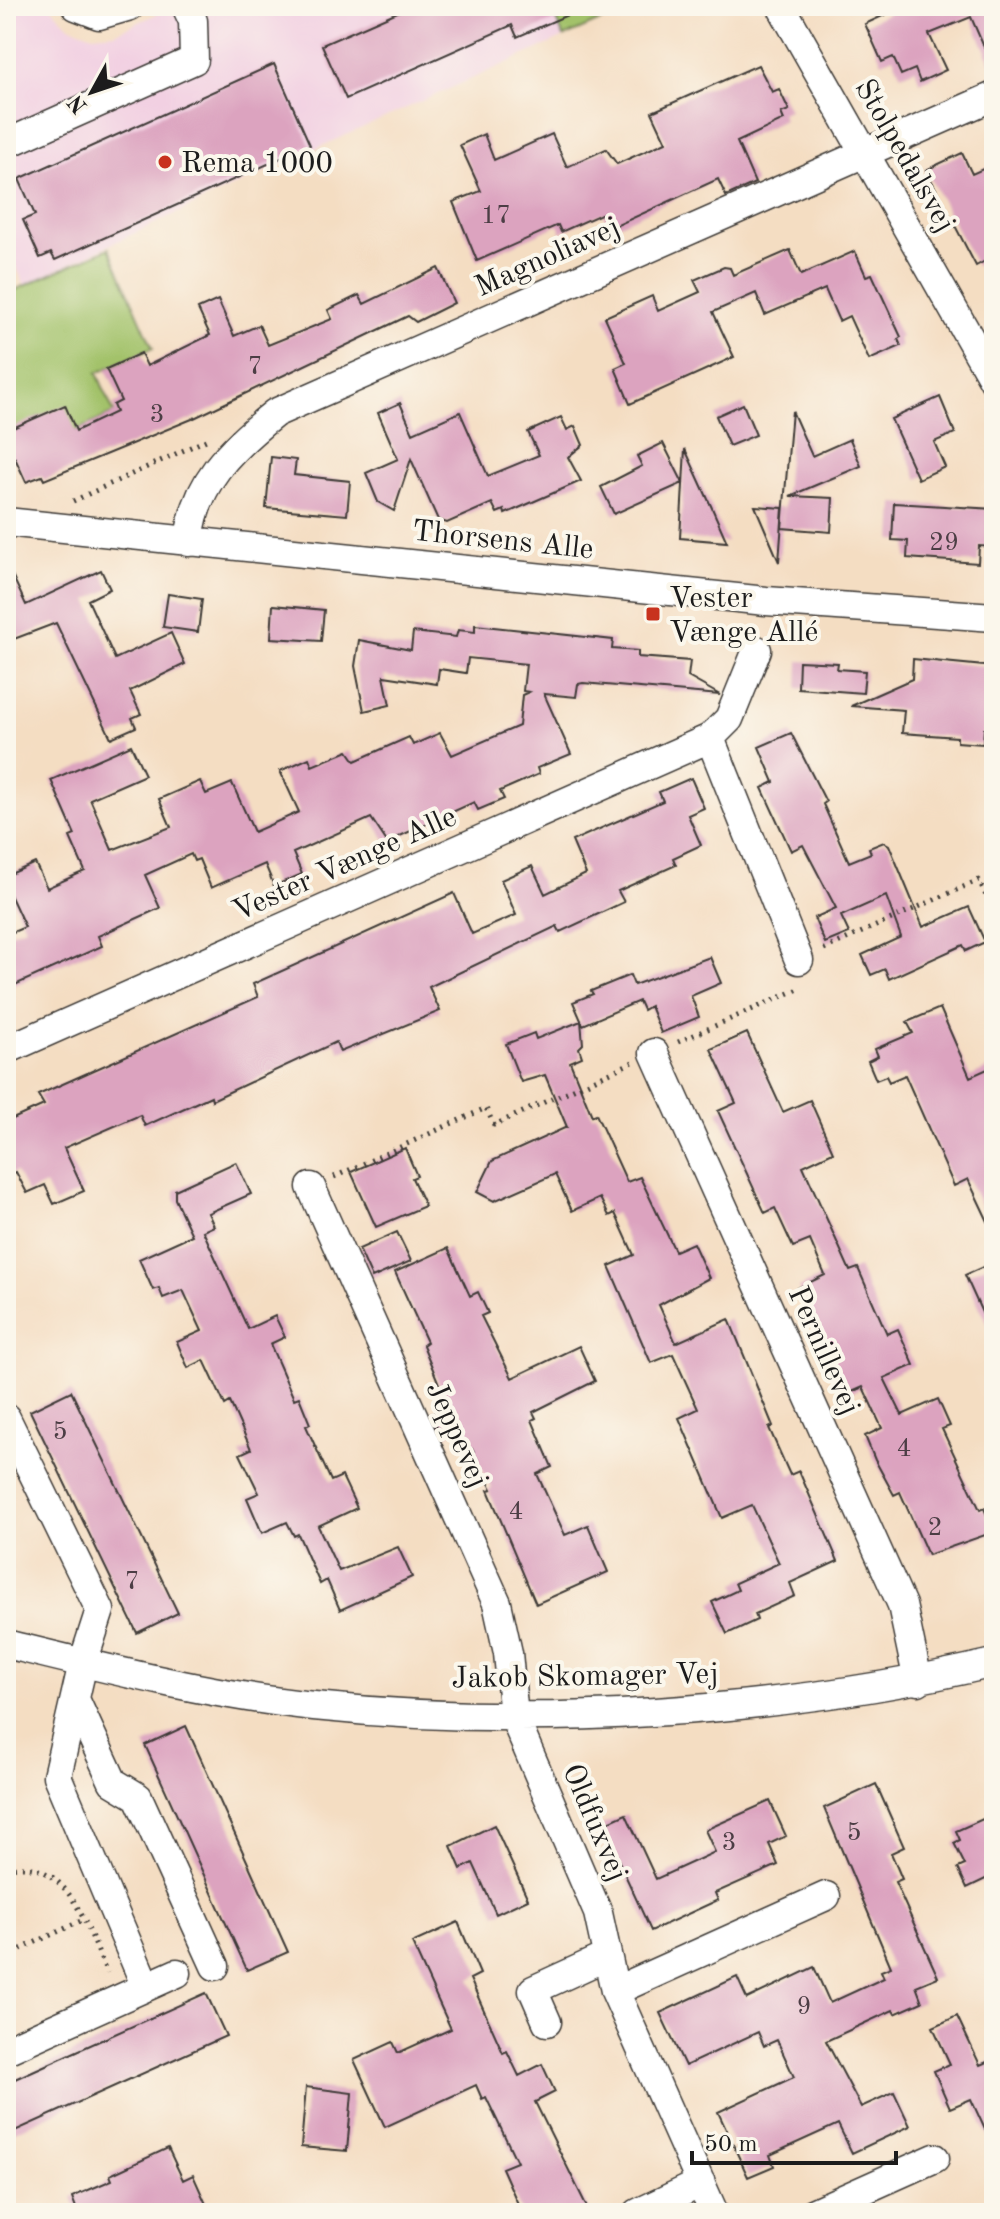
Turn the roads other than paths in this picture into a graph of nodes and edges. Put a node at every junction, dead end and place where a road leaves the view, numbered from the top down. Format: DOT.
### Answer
graph roads {
  1 [pos="76,6"];
  2 [pos="130,6"];
  3 [pos="186,6"];
  4 [pos="781,6"];
  5 [pos="994,96"];
  6 [pos="6,144"];
  7 [pos="865,153"];
  8 [pos="994,381"];
  9 [pos="16,523"];
  10 [pos="189,542"];
  11 [pos="994,617"];
  12 [pos="757,650"];
  13 [pos="710,738"];
  14 [pos="799,960"];
  15 [pos="6,1050"];
  16 [pos="654,1053"];
  17 [pos="311,1187"];
  18 [pos="6,1418"];
  19 [pos="6,1644"];
  20 [pos="83,1663"];
  21 [pos="994,1663"];
  22 [pos="918,1681"];
  23 [pos="75,1699"];
  24 [pos="514,1717"];
  25 [pos="826,1896"];
  26 [pos="607,1956"];
  27 [pos="215,1966"];
  28 [pos="177,1973"];
  29 [pos="146,1987"];
  30 [pos="615,1991"];
  31 [pos="547,2022"];
  32 [pos="6,2050"];
  33 [pos="935,2158"];
  34 [pos="701,2183"];
  35 [pos="638,2213"];
  36 [pos="714,2213"];
  37 [pos="812,2213"];
  1 -- 2 [label="street"];
  3 -- 6 [label="street"];
  4 -- 7 [label="street, Stolpedalsvej"];
  5 -- 7 [label="street, Magnoliavej"];
  7 -- 8 [label="street, Stolpedalsvej"];
  7 -- 10 [label="street, Magnoliavej"];
  9 -- 10 [label="street, Thorsens Alle"];
  10 -- 11 [label="street, Thorsens Alle"];
  12 -- 13 [label="street, Vester Vænge Alle"];
  13 -- 14 [label="street"];
  13 -- 15 [label="street, Vester Vænge Alle"];
  16 -- 22 [label="street, Pernillevej"];
  17 -- 24 [label="street, Jeppevej"];
  18 -- 20 [label="street"];
  19 -- 20 [label="street, Jakob Skomager Vej"];
  20 -- 23 [label="street"];
  20 -- 24 [label="street, Jakob Skomager Vej"];
  21 -- 22 [label="street, Jakob Skomager Vej"];
  22 -- 24 [label="street, Jakob Skomager Vej"];
  23 -- 27 [label="street"];
  23 -- 29 [label="street"];
  24 -- 26 [label="street, Oldfuxvej"];
  25 -- 30 [label="street"];
  26 -- 30 [label="street, Oldfuxvej"];
  26 -- 31 [label="street"];
  28 -- 29 [label="street"];
  29 -- 32 [label="street"];
  30 -- 34 [label="street, Oldfuxvej"];
  33 -- 37 [label="street"];
  34 -- 35 [label="street"];
  34 -- 36 [label="street, Oldfuxvej"];
}
